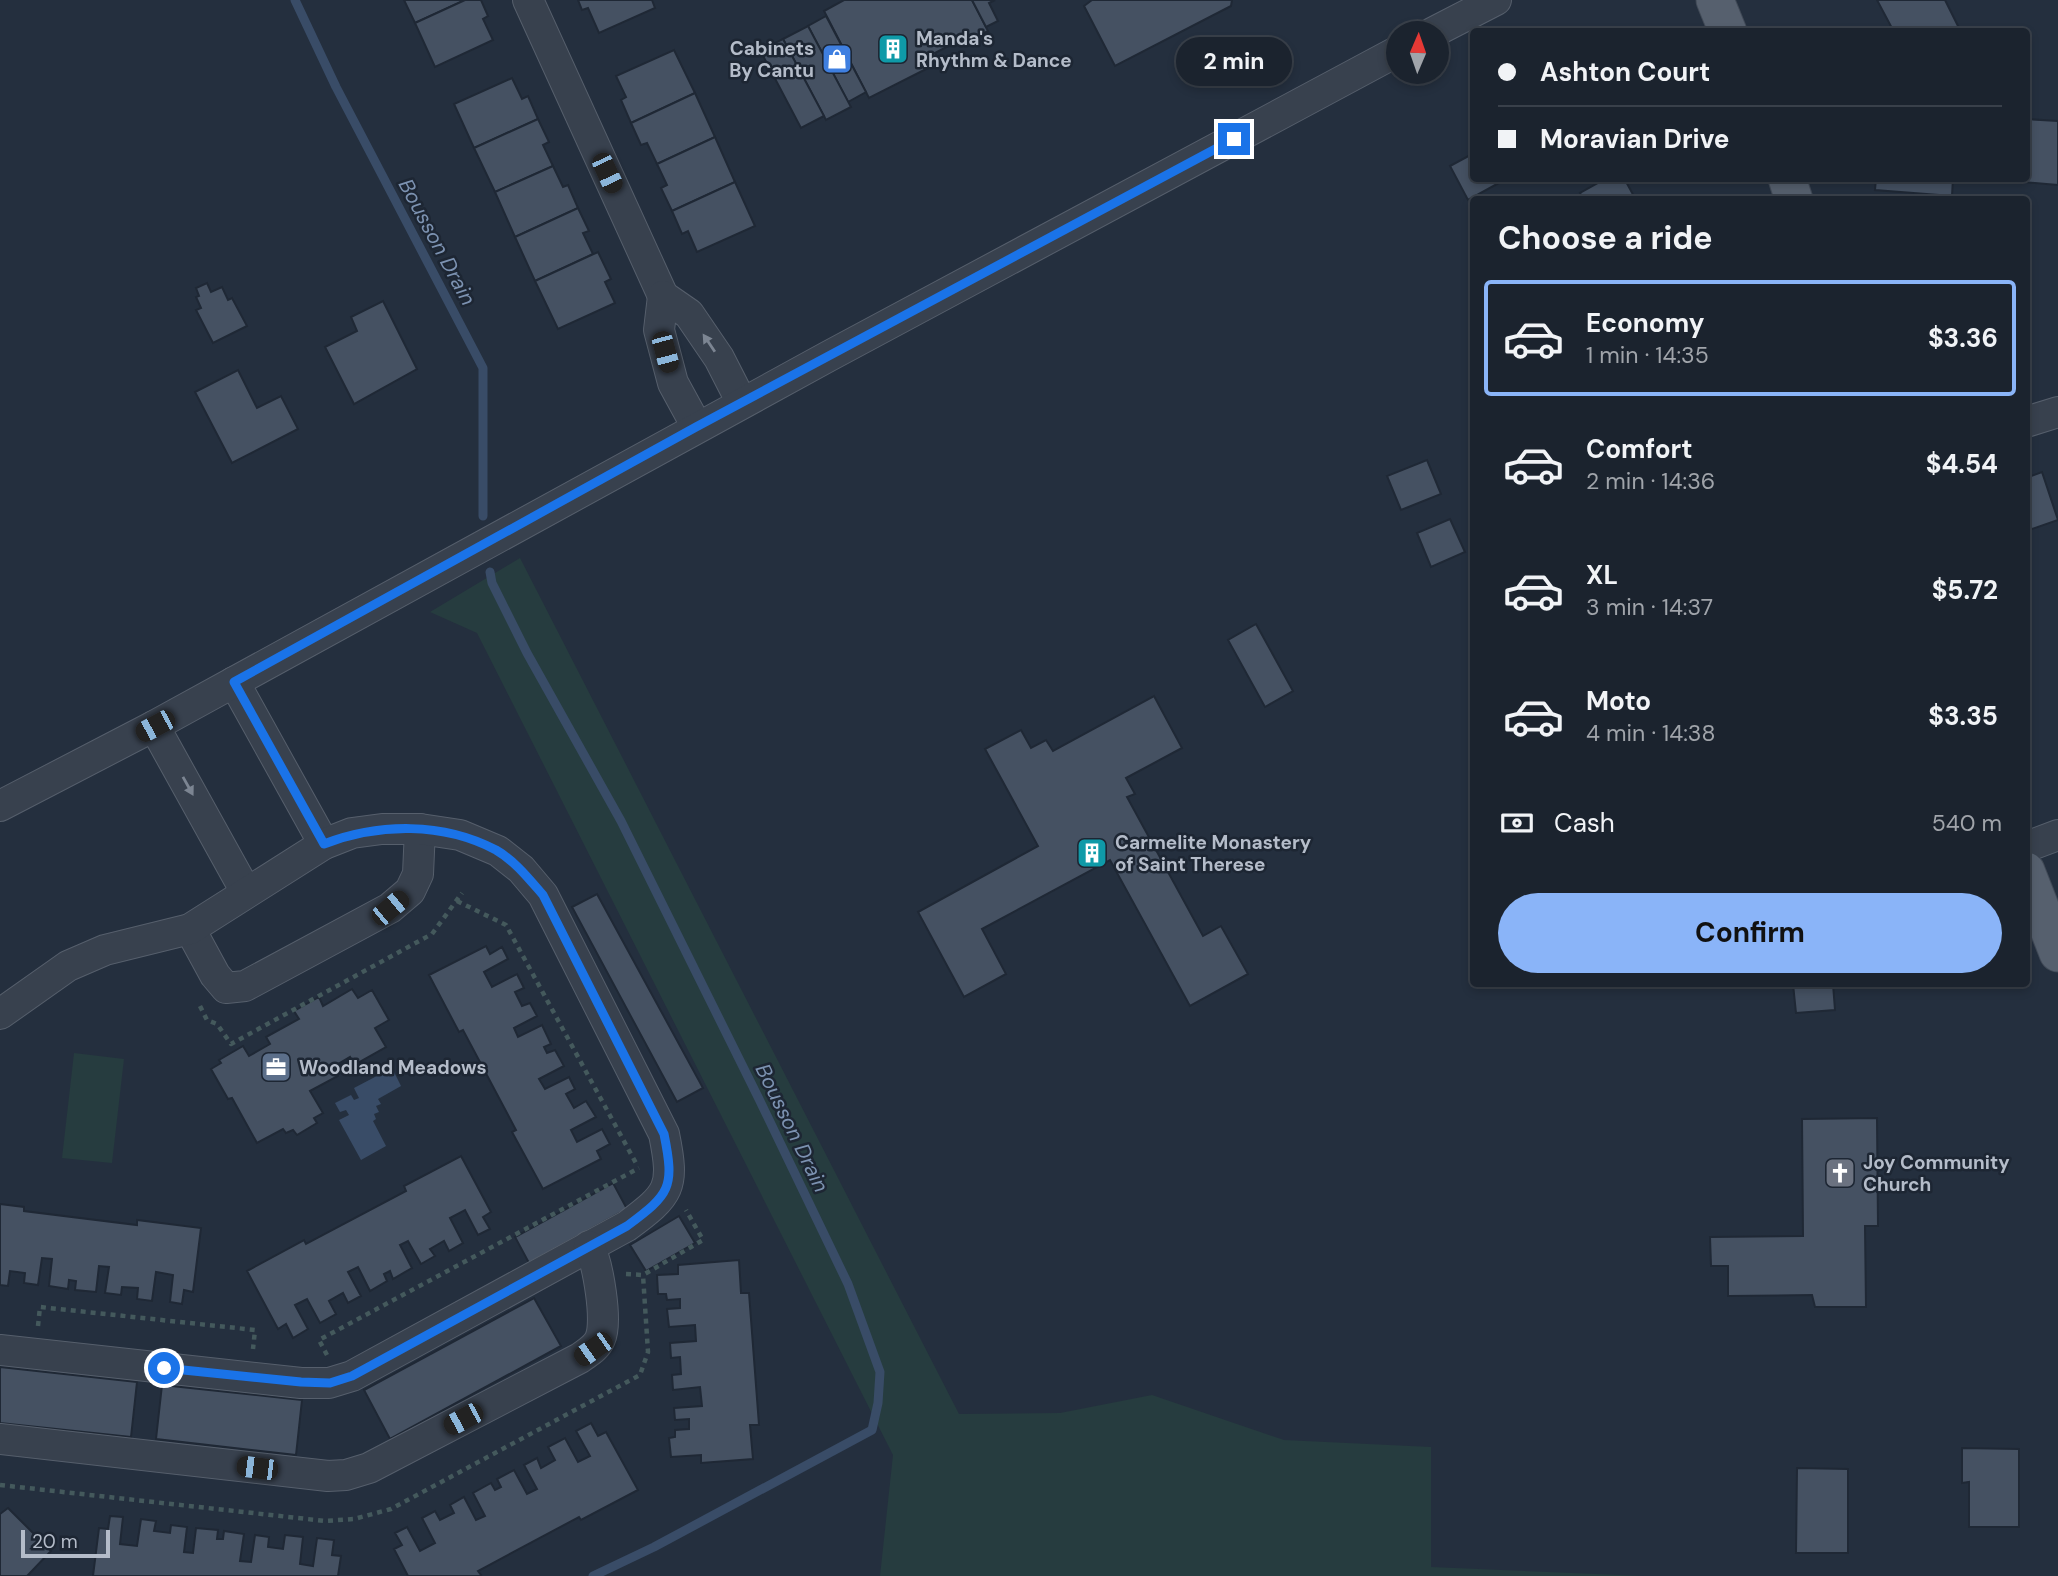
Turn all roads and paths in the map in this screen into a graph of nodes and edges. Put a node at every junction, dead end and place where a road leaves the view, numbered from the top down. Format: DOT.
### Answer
graph roads {
  1 [pos="528,0"];
  2 [pos="1496,0"];
  3 [pos="1715,0"];
  4 [pos="1449,24"];
  5 [pos="1726,28"];
  6 [pos="1386,57"];
  7 [pos="663,296"];
  8 [pos="742,403"];
  9 [pos="2058,412"];
  10 [pos="2030,421"];
  11 [pos="696,427"];
  12 [pos="234,682"];
  13 [pos="155,726"];
  14 [pos="0,806"];
  15 [pos="420,829"];
  16 [pos="2058,835"];
  17 [pos="324,844"];
  18 [pos="2030,846"];
  19 [pos="2030,881"];
  20 [pos="246,892"];
  21 [pos="457,901"];
  22 [pos="190,929"];
  23 [pos="2058,953"];
  24 [pos="0,1014"];
  25 [pos="639,1168"];
  26 [pos="658,1201"];
  27 [pos="589,1247"];
  28 [pos="622,1274"];
  29 [pos="37,1336"];
  30 [pos="0,1350"];
  31 [pos="251,1360"];
  32 [pos="331,1364"];
  33 [pos="0,1439"];
  1 -- 7 [label="street"];
  2 -- 4 [label="street"];
  3 -- 5 [label="main road"];
  6 -- 8 [label="street"];
  8 -- 7 [label="street, one-way"];
  7 -- 11 [label="street"];
  8 -- 11 [label="street"];
  9 -- 10 [label="street"];
  11 -- 12 [label="street"];
  12 -- 13 [label="street"];
  12 -- 17 [label="street"];
  13 -- 14 [label="street"];
  13 -- 20 [label="street, one-way"];
  15 -- 17 [label="street"];
  15 -- 22 [label="street"];
  15 -- 26 [label="street"];
  16 -- 18 [label="street"];
  17 -- 20 [label="street"];
  19 -- 23 [label="main road"];
  20 -- 22 [label="street"];
  21 -- 25 [label="path"];
  22 -- 24 [label="street"];
  25 -- 26 [label="path"];
  25 -- 32 [label="path"];
  26 -- 27 [label="street"];
  26 -- 28 [label="path"];
  27 -- 30 [label="street"];
  27 -- 33 [label="street"];
  29 -- 31 [label="path"];
}
